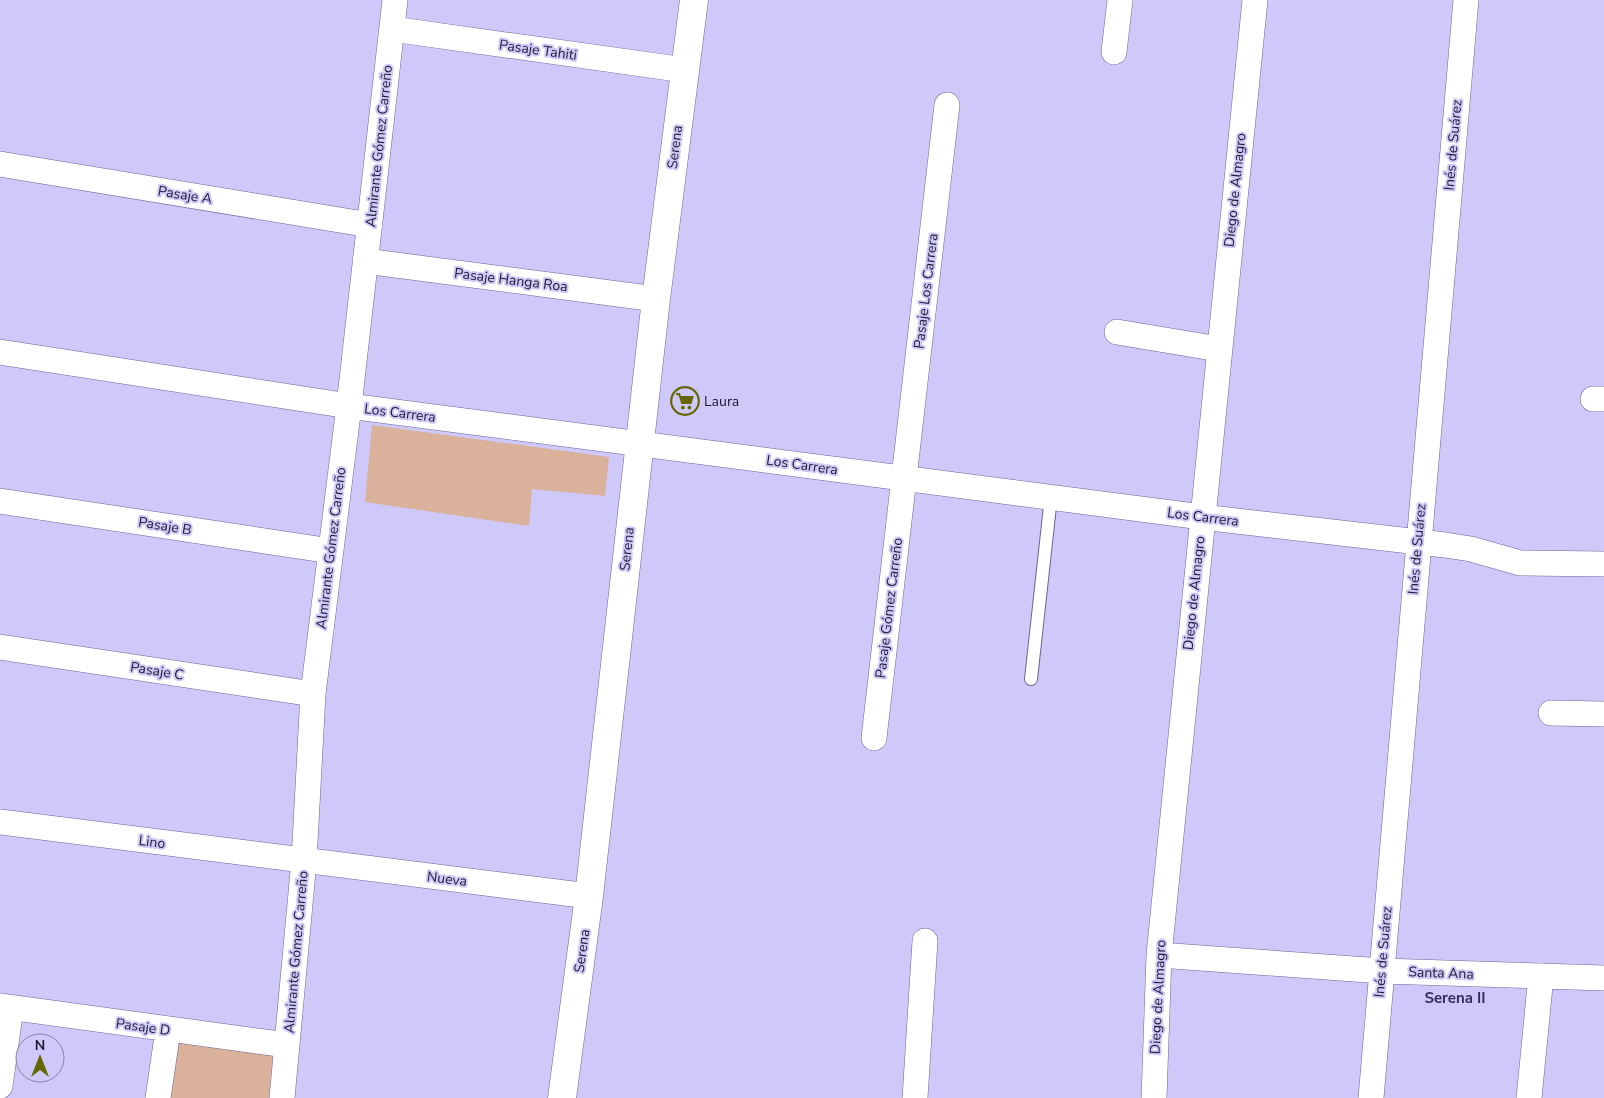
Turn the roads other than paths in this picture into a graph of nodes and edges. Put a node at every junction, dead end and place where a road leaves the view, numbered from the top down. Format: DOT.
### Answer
graph roads {
  1 [pos="395,0"];
  2 [pos="694,0"];
  3 [pos="1120,0"];
  4 [pos="1255,0"];
  5 [pos="1466,0"];
  6 [pos="392,30"];
  7 [pos="1114,52"];
  8 [pos="685,70"];
  9 [pos="947,105"];
  10 [pos="0,164"];
  11 [pos="370,225"];
  12 [pos="365,261"];
  13 [pos="656,299"];
  14 [pos="1117,332"];
  15 [pos="1219,349"];
  16 [pos="0,352"];
  17 [pos="349,406"];
  18 [pos="639,443"];
  19 [pos="904,478"];
  20 [pos="1051,497"];
  21 [pos="0,501"];
  22 [pos="1202,517"];
  23 [pos="1418,542"];
  24 [pos="331,551"];
  25 [pos="1604,564"];
  26 [pos="0,647"];
  27 [pos="1031,679"];
  28 [pos="313,694"];
  29 [pos="1551,713"];
  30 [pos="1604,714"];
  31 [pos="874,738"];
  32 [pos="0,822"];
  33 [pos="304,861"];
  34 [pos="589,896"];
  35 [pos="925,941"];
  36 [pos="1158,955"];
  37 [pos="1382,971"];
  38 [pos="1541,976"];
  39 [pos="1604,978"];
  40 [pos="6,1007"];
  41 [pos="168,1030"];
  42 [pos="287,1045"];
  43 [pos="0,1086"];
  44 [pos="158,1098"];
  45 [pos="282,1098"];
  46 [pos="562,1098"];
  47 [pos="915,1098"];
  48 [pos="1154,1098"];
  49 [pos="1371,1098"];
  50 [pos="1529,1098"];
  1 -- 6 [label="street, Almirante Gómez Carreño"];
  2 -- 8 [label="street, Serena"];
  3 -- 7 [label="street"];
  4 -- 15 [label="street, Diego de Almagro"];
  5 -- 23 [label="street, Inés de Suárez"];
  6 -- 8 [label="street, Pasaje Tahiti"];
  6 -- 11 [label="street, Almirante Gómez Carreño"];
  8 -- 13 [label="street, Serena"];
  9 -- 19 [label="street, Pasaje Los Carrera"];
  10 -- 11 [label="street, Pasaje A"];
  11 -- 12 [label="street, Almirante Gómez Carreño"];
  12 -- 13 [label="street, Pasaje Hanga Roa"];
  12 -- 17 [label="street, Almirante Gómez Carreño"];
  13 -- 18 [label="street, Serena"];
  14 -- 15 [label="street"];
  15 -- 22 [label="street, Diego de Almagro"];
  16 -- 17 [label="street, Los Carrera"];
  17 -- 18 [label="street, Los Carrera"];
  17 -- 24 [label="street, Almirante Gómez Carreño"];
  18 -- 19 [label="street, Los Carrera"];
  18 -- 34 [label="street, Serena"];
  19 -- 20 [label="street, Los Carrera"];
  19 -- 31 [label="street, Pasaje Gómez Carreño"];
  20 -- 22 [label="street, Los Carrera"];
  20 -- 27 [label="lane"];
  21 -- 24 [label="street, Pasaje B"];
  22 -- 23 [label="street, Los Carrera"];
  22 -- 36 [label="street, Diego de Almagro"];
  23 -- 25 [label="street, Los Carrera"];
  23 -- 37 [label="street, Inés de Suárez"];
  24 -- 28 [label="street, Almirante Gómez Carreño"];
  26 -- 28 [label="street, Pasaje C"];
  28 -- 33 [label="street, Almirante Gómez Carreño"];
  29 -- 30 [label="street"];
  32 -- 33 [label="street, Lino"];
  33 -- 34 [label="street, Nueva"];
  33 -- 42 [label="street, Almirante Gómez Carreño"];
  34 -- 46 [label="street, Serena"];
  35 -- 47 [label="street"];
  36 -- 37 [label="street, Santa Ana"];
  36 -- 48 [label="street, Diego de Almagro"];
  37 -- 38 [label="street, Santa Ana"];
  37 -- 49 [label="street, Inés de Suárez"];
  38 -- 39 [label="street, Santa Ana"];
  38 -- 50 [label="street"];
  40 -- 41 [label="street, Pasaje D"];
  40 -- 43 [label="street"];
  41 -- 42 [label="street, Pasaje D"];
  41 -- 44 [label="street"];
  42 -- 45 [label="street, Almirante Gómez Carreño"];
}
